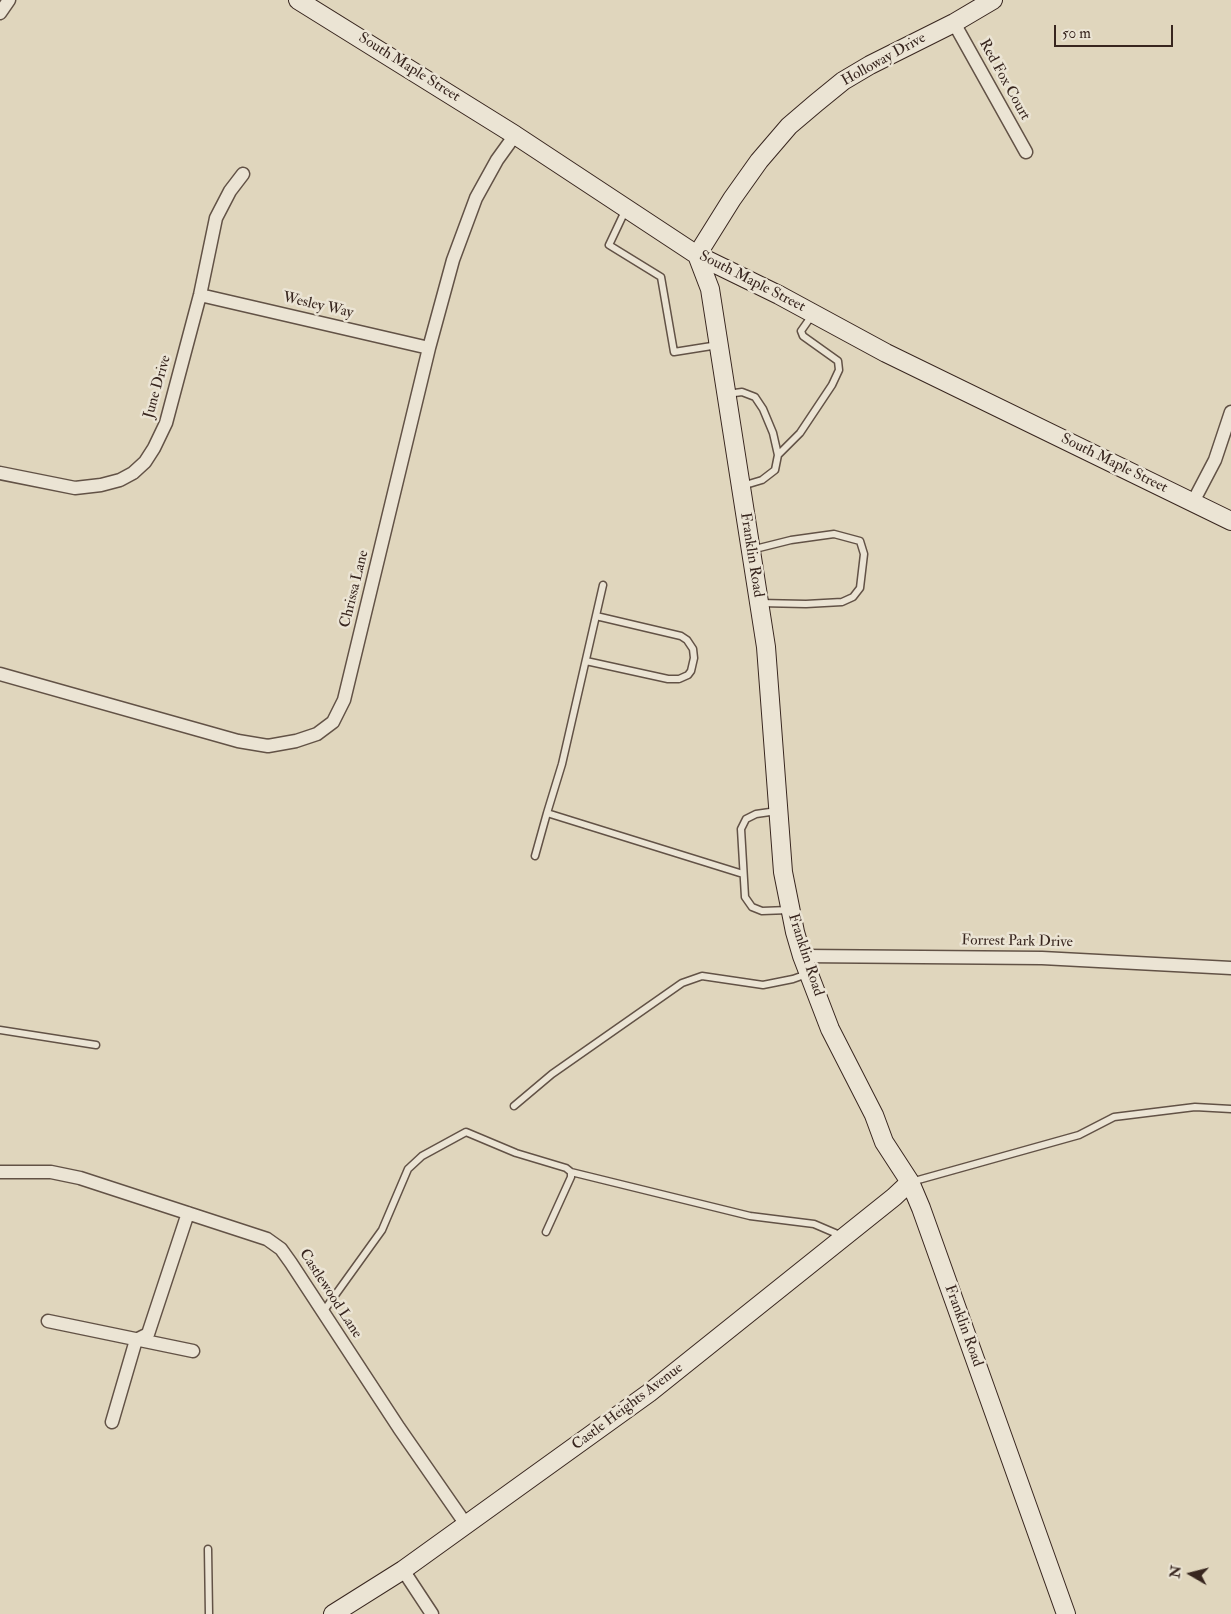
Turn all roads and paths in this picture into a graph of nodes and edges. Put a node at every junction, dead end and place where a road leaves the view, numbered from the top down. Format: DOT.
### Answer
graph roads {
  1 [pos="9,0"];
  2 [pos="298,0"];
  3 [pos="994,0"];
  4 [pos="0,13"];
  5 [pos="954,23"];
  6 [pos="516,135"];
  7 [pos="1026,152"];
  8 [pos="244,174"];
  9 [pos="626,208"];
  10 [pos="697,255"];
  11 [pos="200,295"];
  12 [pos="812,314"];
  13 [pos="718,345"];
  14 [pos="430,348"];
  15 [pos="726,394"];
  16 [pos="1231,412"];
  17 [pos="778,455"];
  18 [pos="0,473"];
  19 [pos="740,487"];
  20 [pos="1193,502"];
  21 [pos="1231,521"];
  22 [pos="751,550"];
  23 [pos="603,584"];
  24 [pos="759,603"];
  25 [pos="596,616"];
  26 [pos="586,661"];
  27 [pos="0,674"];
  28 [pos="778,810"];
  29 [pos="547,813"];
  30 [pos="535,856"];
  31 [pos="743,874"];
  32 [pos="790,910"];
  33 [pos="802,956"];
  34 [pos="1231,968"];
  35 [pos="809,973"];
  36 [pos="0,1030"];
  37 [pos="96,1045"];
  38 [pos="514,1106"];
  39 [pos="1231,1109"];
  40 [pos="0,1172"];
  41 [pos="571,1172"];
  42 [pos="910,1182"];
  43 [pos="188,1213"];
  44 [pos="546,1232"];
  45 [pos="844,1237"];
  46 [pos="322,1312"];
  47 [pos="48,1320"];
  48 [pos="136,1340"];
  49 [pos="193,1351"];
  50 [pos="112,1422"];
  51 [pos="466,1526"];
  52 [pos="208,1549"];
  53 [pos="404,1570"];
  54 [pos="210,1614"];
  55 [pos="334,1614"];
  56 [pos="432,1614"];
  57 [pos="1066,1614"];
  1 -- 4 [label="street"];
  2 -- 6 [label="street, South Maple Street"];
  3 -- 5 [label="street, Holloway Drive"];
  5 -- 7 [label="street, Red Fox Court"];
  5 -- 10 [label="street, Holloway Drive"];
  6 -- 9 [label="street, South Maple Street"];
  6 -- 14 [label="street, Chrissa Lane"];
  8 -- 11 [label="street, June Drive"];
  9 -- 10 [label="street, South Maple Street"];
  9 -- 13 [label="lane"];
  10 -- 12 [label="street, South Maple Street"];
  10 -- 13 [label="street, Franklin Road"];
  11 -- 14 [label="street, Wesley Way"];
  11 -- 18 [label="street, June Drive"];
  12 -- 17 [label="lane"];
  12 -- 20 [label="street, South Maple Street"];
  13 -- 15 [label="street, Franklin Road"];
  14 -- 27 [label="street, Chrissa Lane"];
  15 -- 17 [label="lane"];
  15 -- 19 [label="street, Franklin Road"];
  16 -- 20 [label="street"];
  17 -- 19 [label="lane"];
  19 -- 22 [label="street, Franklin Road"];
  20 -- 21 [label="street, South Maple Street"];
  22 -- 24 [label="street, Franklin Road"];
  22 -- 24 [label="lane"];
  23 -- 25 [label="lane"];
  24 -- 28 [label="street, Franklin Road"];
  25 -- 26 [label="lane"];
  25 -- 26 [label="lane"];
  26 -- 29 [label="lane"];
  28 -- 31 [label="lane"];
  28 -- 32 [label="street, Franklin Road"];
  29 -- 30 [label="lane"];
  29 -- 31 [label="lane"];
  31 -- 32 [label="lane"];
  32 -- 33 [label="street, Franklin Road"];
  33 -- 34 [label="street, Forrest Park Drive"];
  33 -- 35 [label="street, Franklin Road"];
  35 -- 38 [label="lane"];
  35 -- 42 [label="street, Franklin Road"];
  36 -- 37 [label="lane"];
  39 -- 42 [label="lane"];
  40 -- 43 [label="street, Castlewood Lane"];
  41 -- 44 [label="lane"];
  41 -- 45 [label="lane"];
  41 -- 46 [label="lane"];
  42 -- 45 [label="street, Castle Heights Avenue"];
  42 -- 57 [label="street, Franklin Road"];
  43 -- 46 [label="street, Castlewood Lane"];
  43 -- 48 [label="street"];
  45 -- 51 [label="street, Castle Heights Avenue"];
  46 -- 51 [label="street, Castlewood Lane"];
  47 -- 48 [label="street"];
  48 -- 49 [label="street"];
  48 -- 50 [label="street"];
  51 -- 53 [label="street, Castle Heights Avenue"];
  52 -- 54 [label="lane"];
  53 -- 55 [label="street, Castle Heights Avenue"];
  53 -- 56 [label="street"];
}
